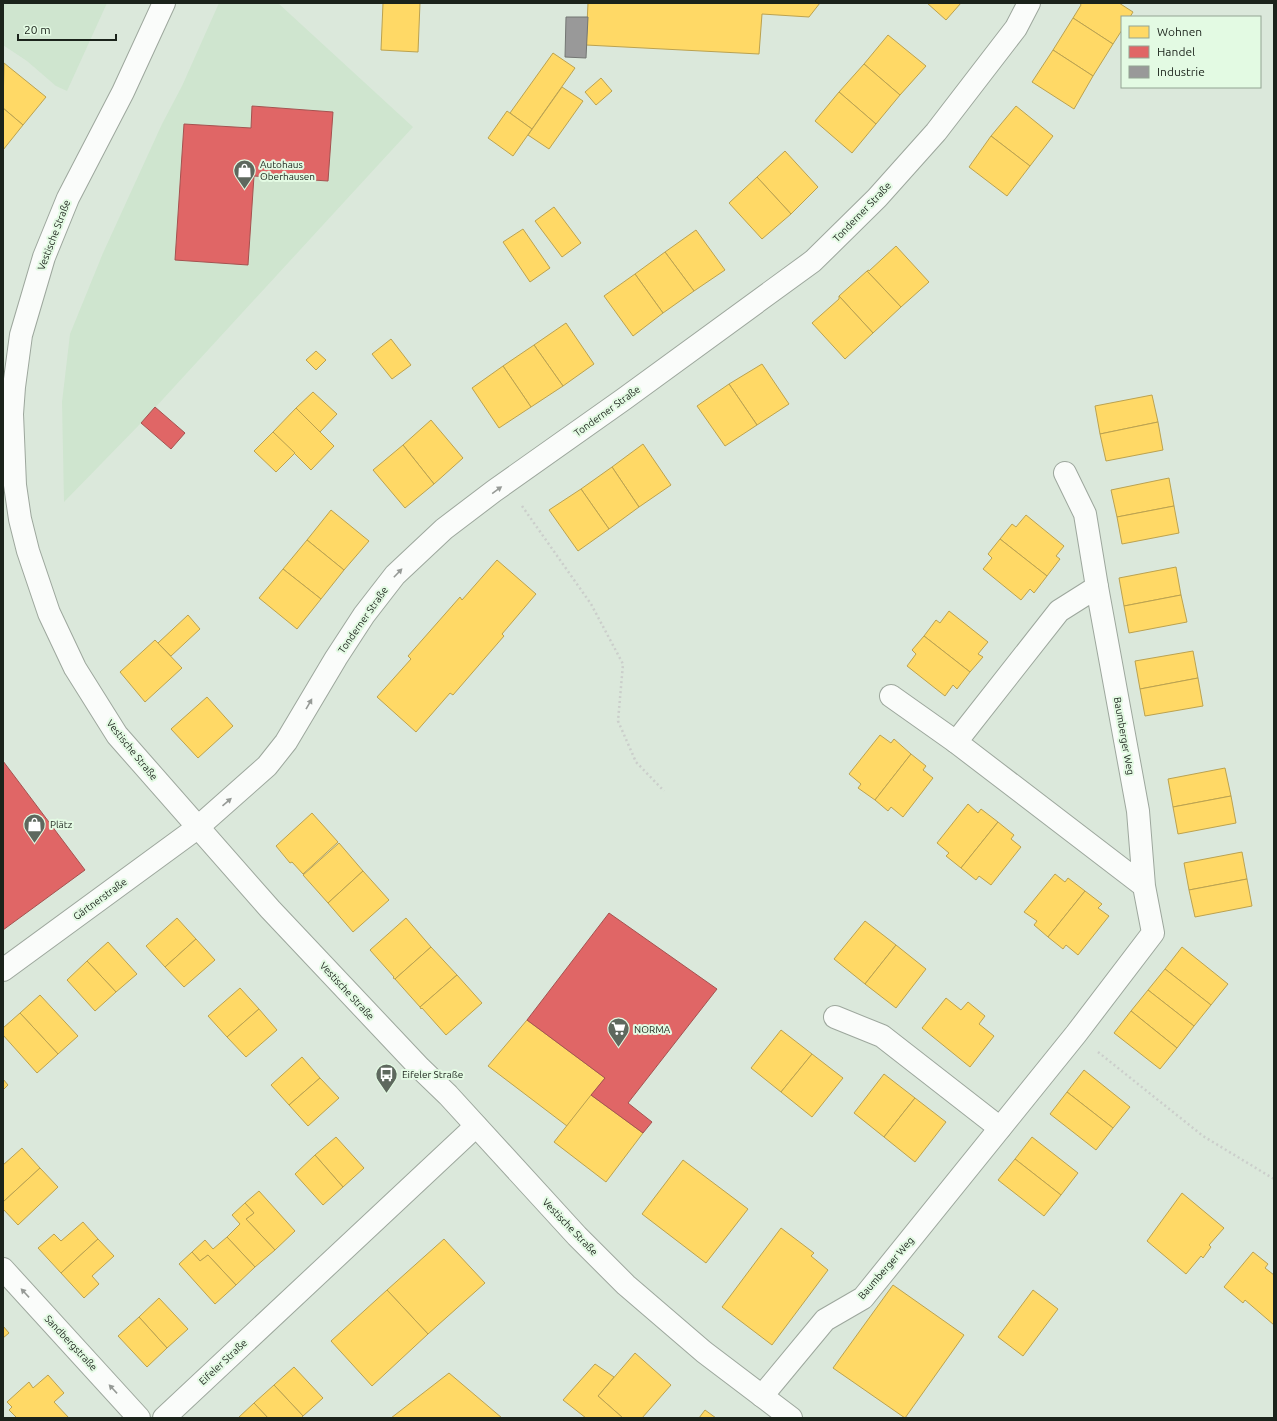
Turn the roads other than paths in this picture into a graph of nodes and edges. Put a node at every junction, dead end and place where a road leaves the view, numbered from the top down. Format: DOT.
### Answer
graph roads {
  1 [pos="164,3"];
  2 [pos="1029,3"];
  3 [pos="1065,473"];
  4 [pos="9,486"];
  5 [pos="1097,586"];
  6 [pos="891,696"];
  7 [pos="956,742"];
  8 [pos="197,828"];
  9 [pos="1144,886"];
  10 [pos="3,970"];
  11 [pos="835,1017"];
  12 [pos="476,1126"];
  13 [pos="1000,1128"];
  14 [pos="3,1269"];
  15 [pos="762,1396"];
  16 [pos="139,1418"];
  17 [pos="164,1418"];
  18 [pos="791,1418"];
  1 -- 4 [label="street, Vestische Straße"];
  8 -- 2 [label="street, Tonderner Straße, one-way"];
  3 -- 5 [label="street, Baumberger Weg"];
  4 -- 8 [label="street, Vestische Straße"];
  5 -- 7 [label="street"];
  5 -- 9 [label="street, Baumberger Weg"];
  6 -- 7 [label="street"];
  7 -- 9 [label="street"];
  8 -- 10 [label="street, Gärtnerstraße"];
  8 -- 12 [label="street, Vestische Straße"];
  9 -- 13 [label="street, Baumberger Weg"];
  11 -- 13 [label="street"];
  12 -- 15 [label="street, Vestische Straße"];
  12 -- 17 [label="street, Eifeler Straße"];
  13 -- 15 [label="street, Baumberger Weg"];
  16 -- 14 [label="street, Sandbergstraße, one-way"];
  15 -- 18 [label="street, Vestische Straße"];
}
